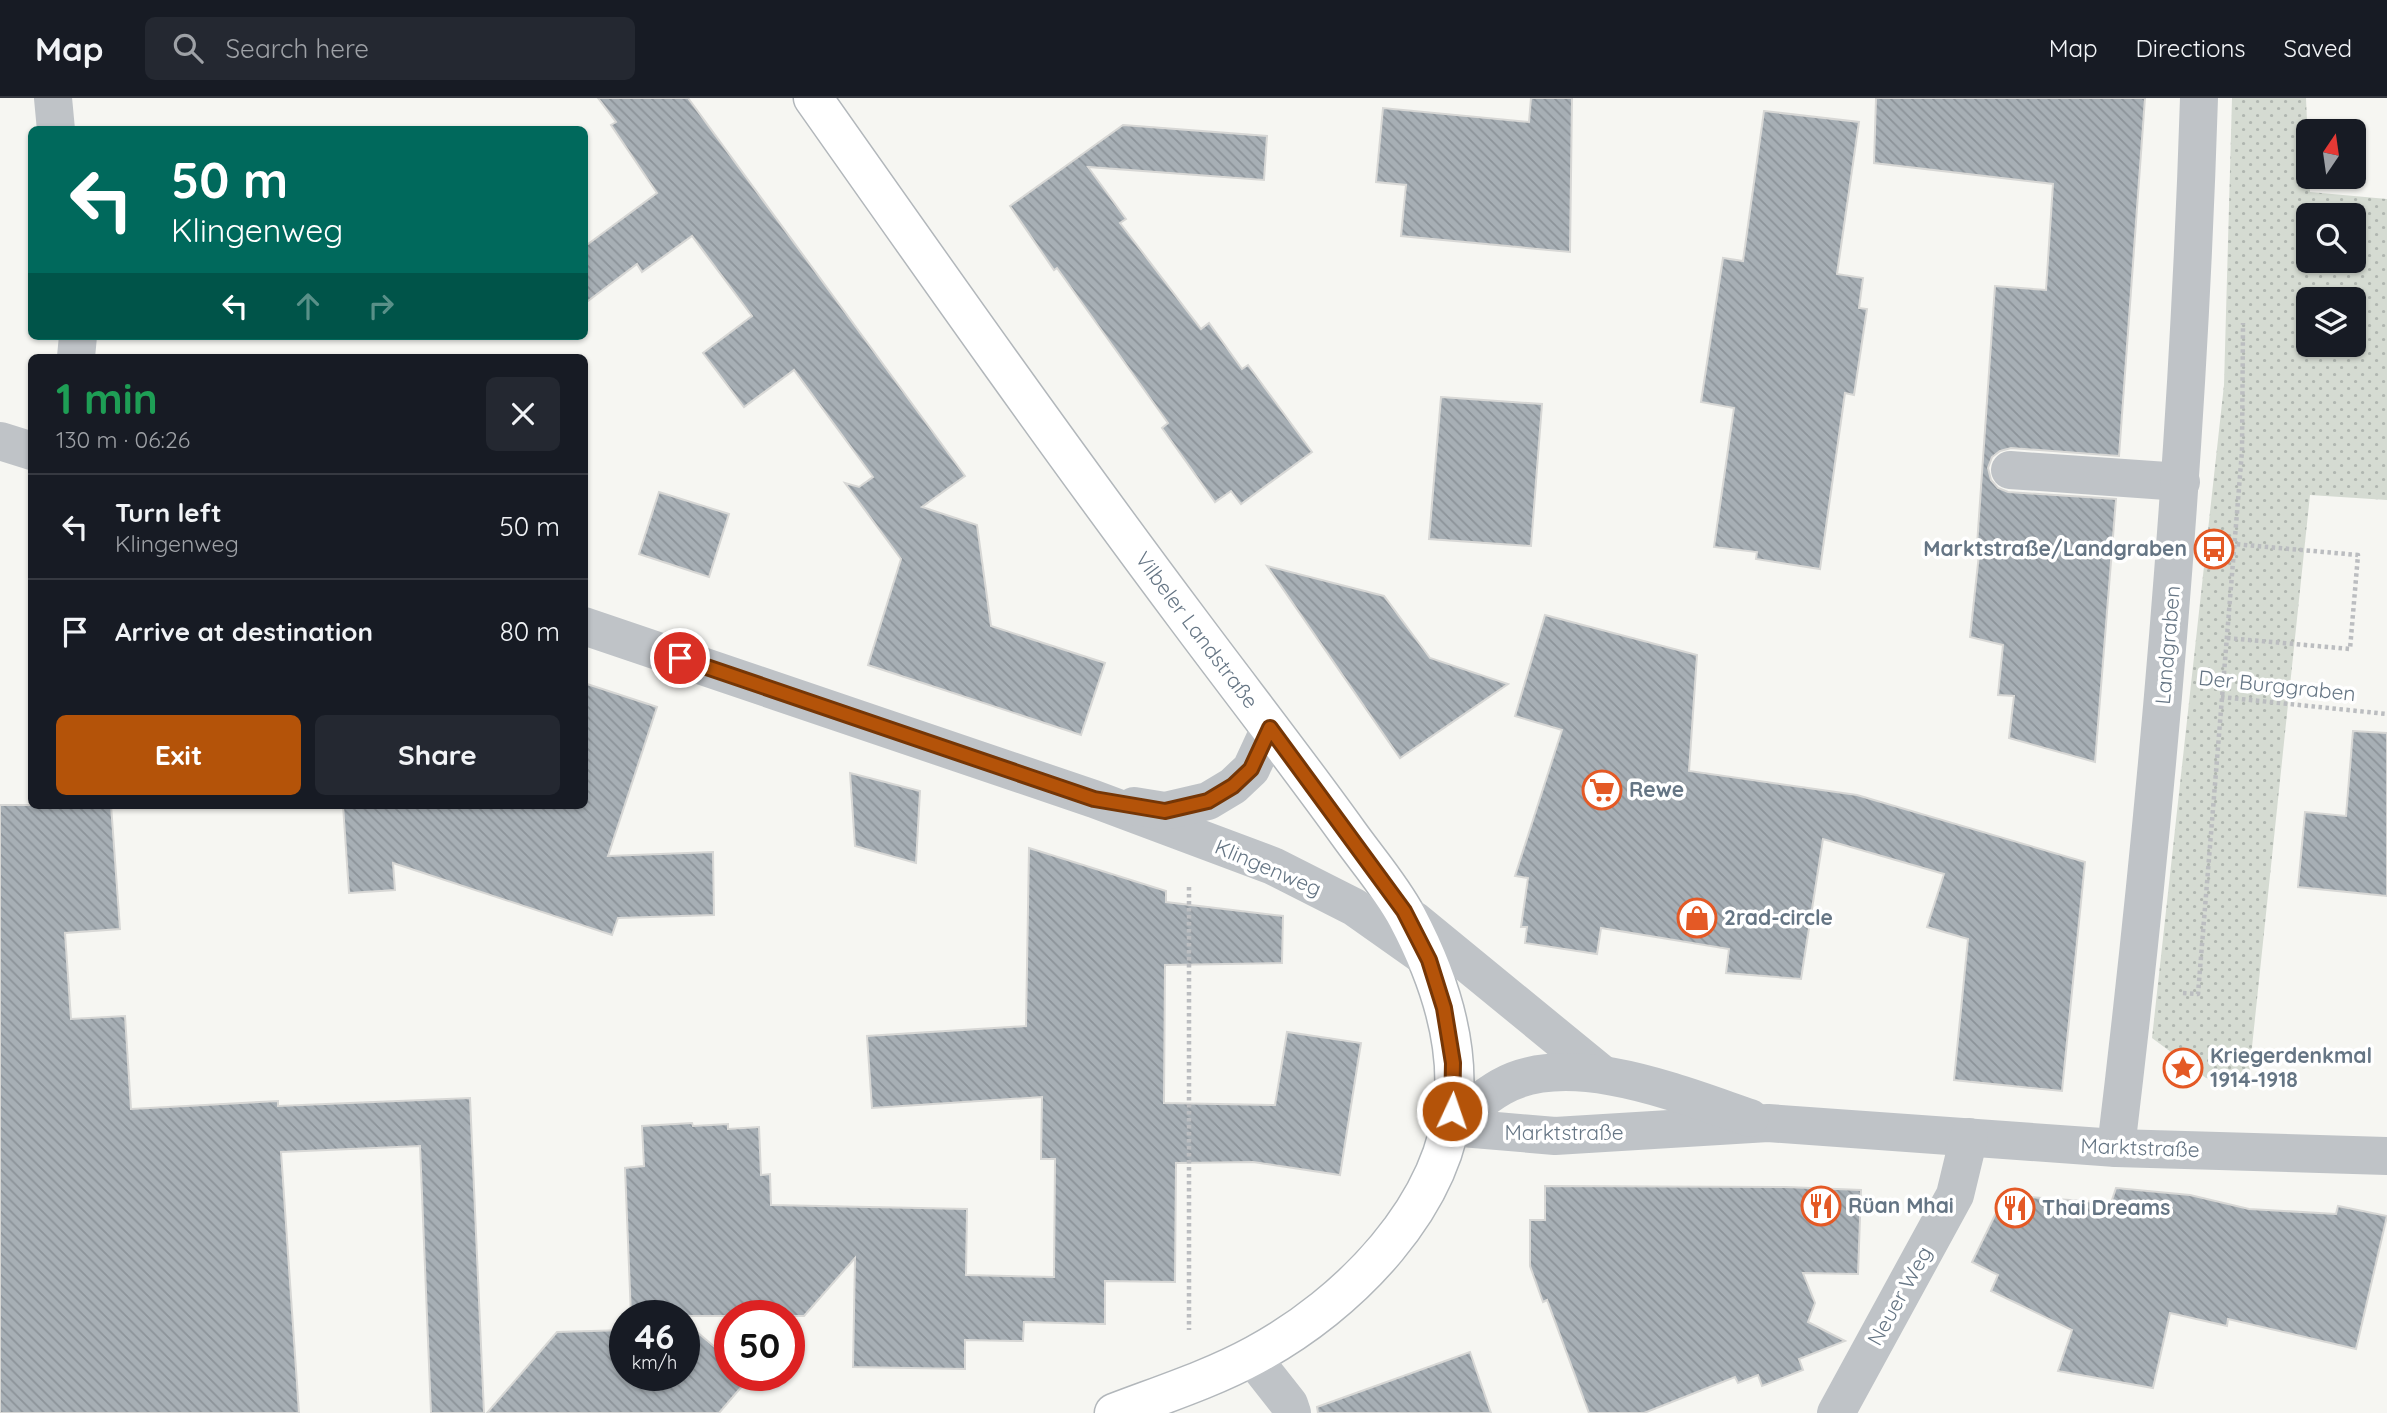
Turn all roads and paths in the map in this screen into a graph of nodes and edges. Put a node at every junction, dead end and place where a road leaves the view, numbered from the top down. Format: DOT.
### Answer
graph roads {
  1 [pos="53,98"];
  2 [pos="813,98"];
  3 [pos="2199,98"];
  4 [pos="56,126"];
  5 [pos="0,441"];
  6 [pos="28,450"];
  7 [pos="2010,470"];
  8 [pos="2180,482"];
  9 [pos="2234,544"];
  10 [pos="588,627"];
  11 [pos="2227,638"];
  12 [pos="2164,689"];
  13 [pos="2387,714"];
  14 [pos="1270,728"];
  15 [pos="1094,799"];
  16 [pos="1189,888"];
  17 [pos="1404,911"];
  18 [pos="1429,960"];
  19 [pos="1602,1074"];
  20 [pos="1768,1124"];
  21 [pos="1450,1127"];
  22 [pos="1969,1137"];
  23 [pos="2116,1148"];
  24 [pos="2387,1156"];
  25 [pos="1252,1357"];
  26 [pos="1191,1383"];
  27 [pos="1114,1413"];
  28 [pos="1292,1413"];
  29 [pos="1836,1413"];
  1 -- 4 [label="street"];
  2 -- 14 [label="main road, Vilbeler Landstraße"];
  3 -- 8 [label="street, Landgraben"];
  5 -- 6 [label="street"];
  7 -- 8 [label="street"];
  8 -- 12 [label="street, Landgraben"];
  9 -- 11 [label="path"];
  10 -- 15 [label="street, Klingenweg"];
  12 -- 13 [label="path, Der Burggraben"];
  12 -- 23 [label="street, Landgraben"];
  14 -- 15 [label="street, Klingenweg"];
  14 -- 17 [label="main road, Vilbeler Landstraße"];
  15 -- 18 [label="street, Klingenweg"];
  16 -- 26 [label="path"];
  17 -- 18 [label="main road, Vilbeler Landstraße"];
  17 -- 19 [label="street"];
  18 -- 21 [label="main road, Vilbeler Landstraße"];
  19 -- 20 [label="street, Marktstraße"];
  19 -- 21 [label="street, Marktstraße"];
  20 -- 21 [label="street, Marktstraße"];
  20 -- 22 [label="street, Marktstraße"];
  21 -- 25 [label="main road, Vilbeler Landstraße"];
  22 -- 23 [label="street, Marktstraße"];
  22 -- 29 [label="street, Neuer Weg"];
  23 -- 24 [label="street, Marktstraße"];
  25 -- 26 [label="main road, Vilbeler Landstraße"];
  25 -- 28 [label="street"];
  26 -- 27 [label="main road, Vilbeler Landstraße"];
}
